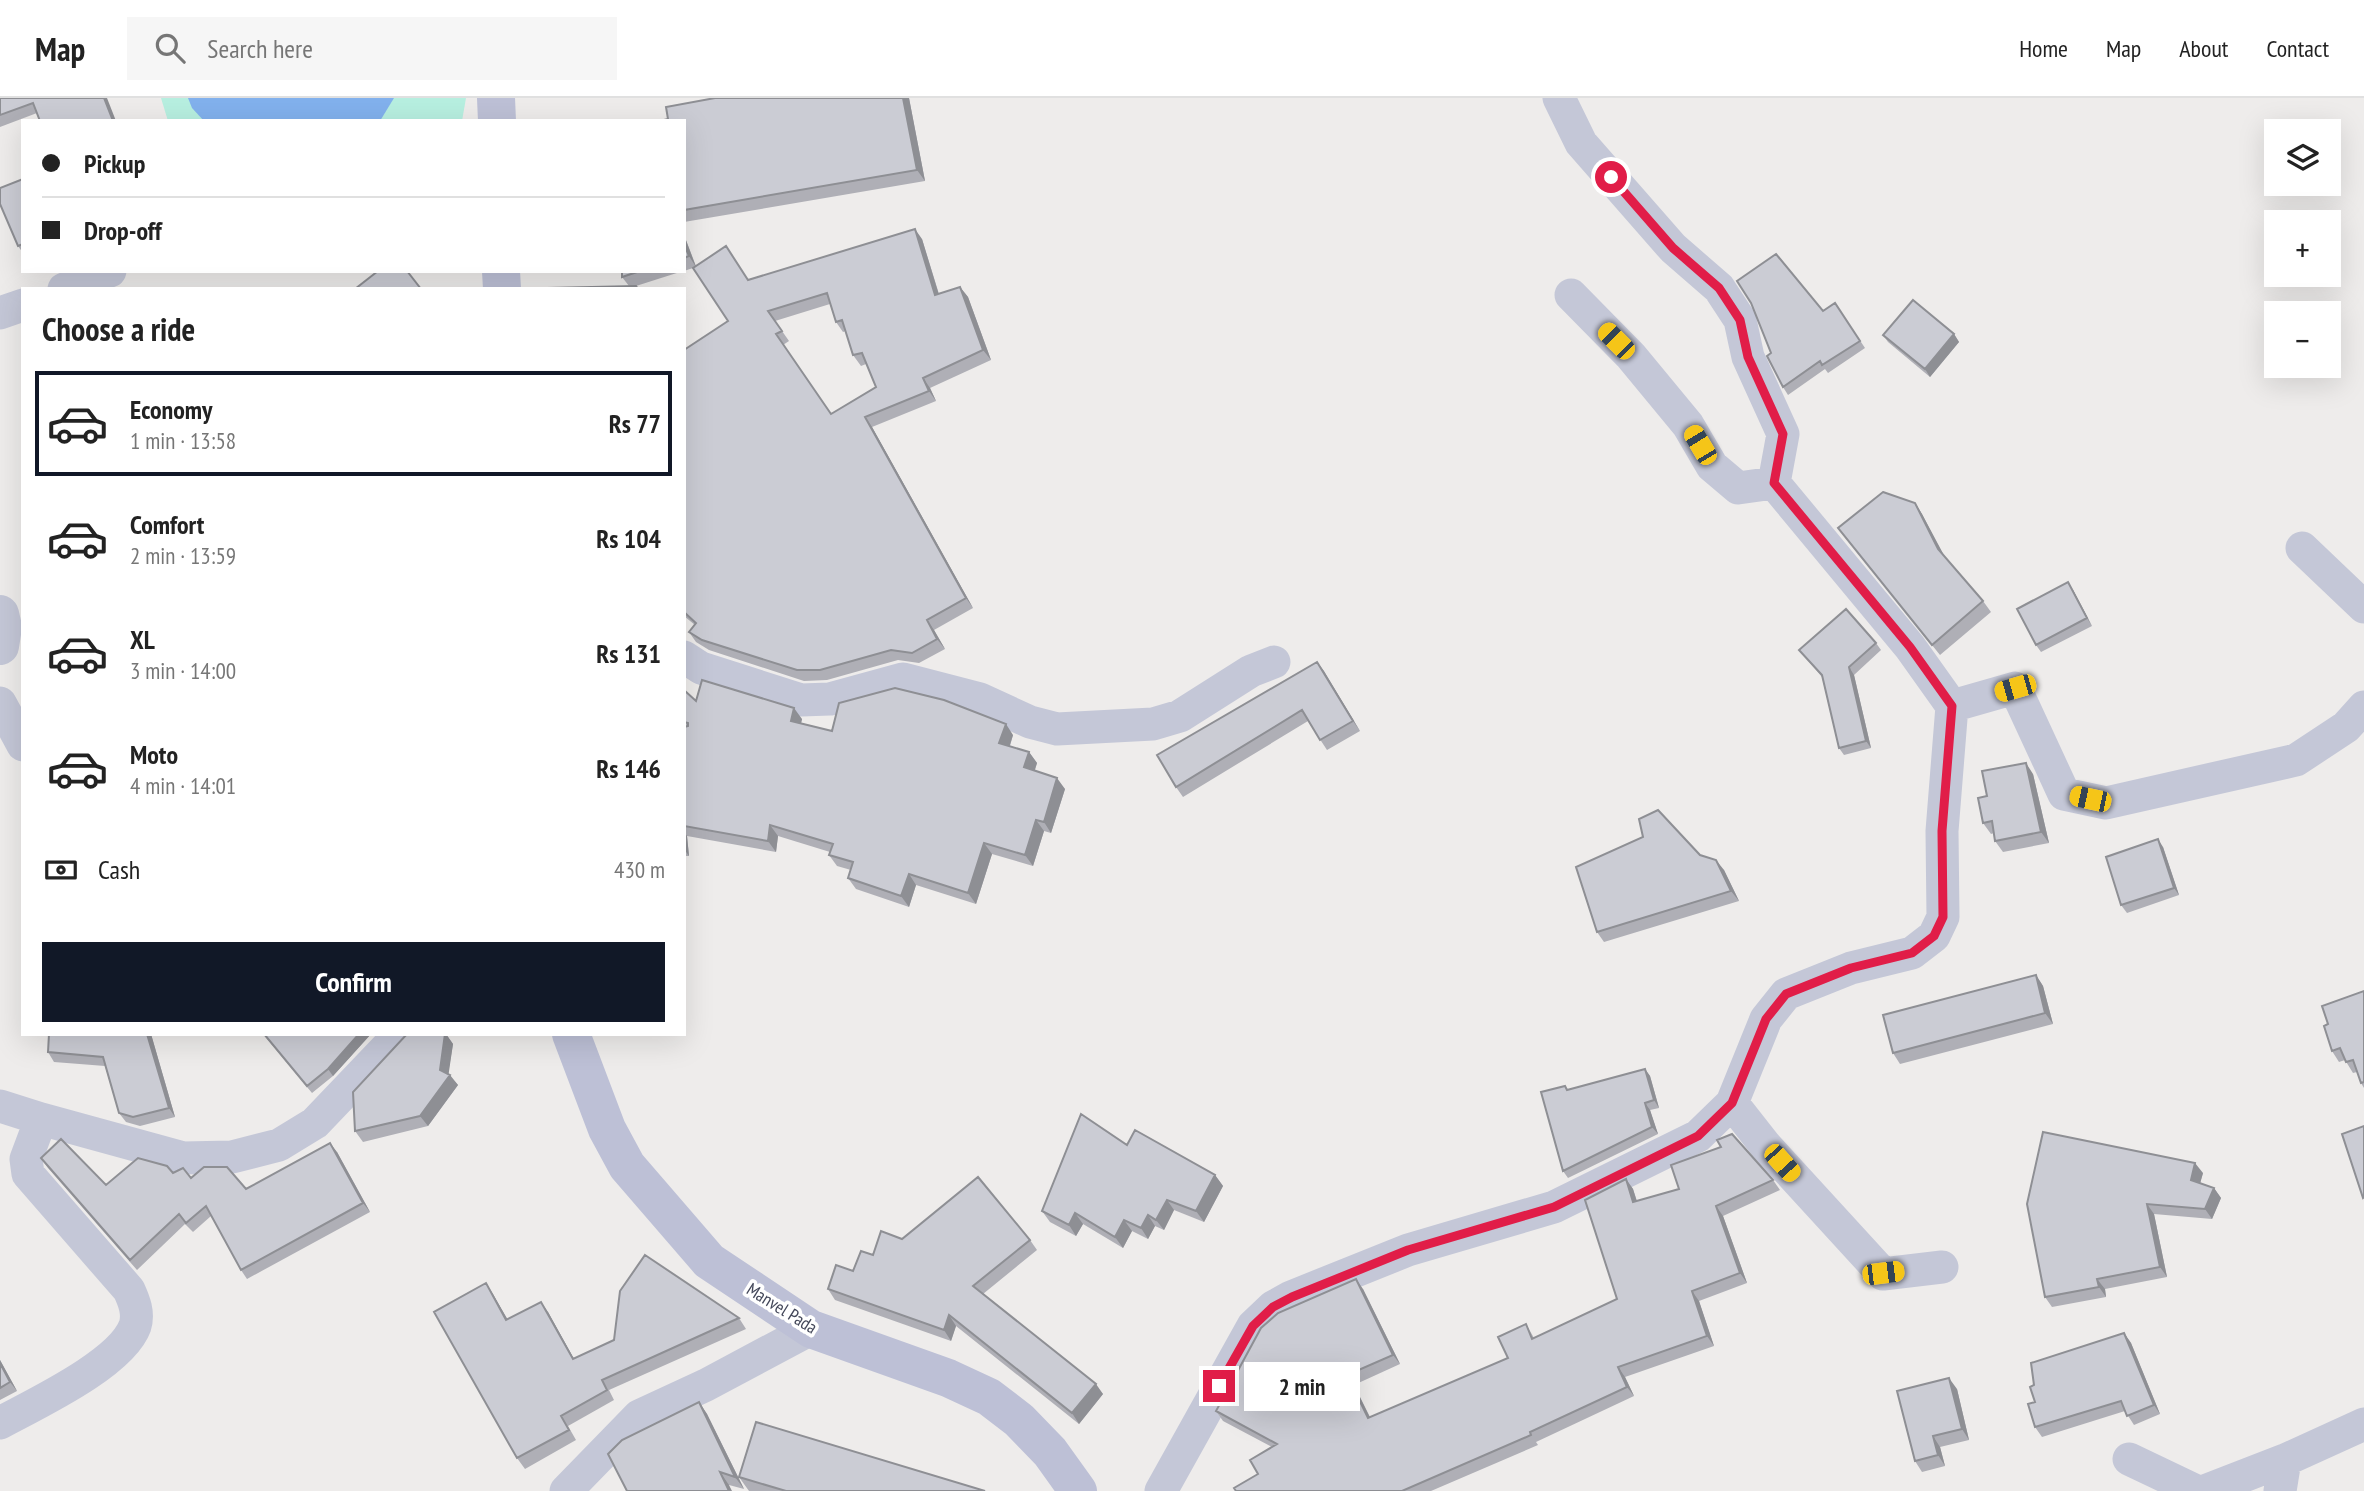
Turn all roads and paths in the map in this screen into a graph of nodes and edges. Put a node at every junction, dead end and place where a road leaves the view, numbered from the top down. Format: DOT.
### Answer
graph roads {
  1 [pos="496,98"];
  2 [pos="1559,98"];
  3 [pos="497,119"];
  4 [pos="105,273"];
  5 [pos="69,287"];
  6 [pos="1571,295"];
  7 [pos="21,306"];
  8 [pos="0,313"];
  9 [pos="1774,483"];
  10 [pos="2302,548"];
  11 [pos="2364,607"];
  12 [pos="0,614"];
  13 [pos="0,646"];
  14 [pos="686,658"];
  15 [pos="1274,662"];
  16 [pos="0,703"];
  17 [pos="1952,706"];
  18 [pos="2364,707"];
  19 [pos="21,741"];
  20 [pos="398,1036"];
  21 [pos="571,1036"];
  22 [pos="1732,1103"];
  23 [pos="0,1106"];
  24 [pos="41,1119"];
  25 [pos="1942,1267"];
  26 [pos="811,1329"];
  27 [pos="0,1423"];
  28 [pos="2364,1424"];
  29 [pos="2129,1459"];
  30 [pos="2283,1475"];
  31 [pos="566,1491"];
  32 [pos="1078,1491"];
  33 [pos="1161,1491"];
  34 [pos="2196,1491"];
  35 [pos="2205,1491"];
  1 -- 3 [label="main road"];
  2 -- 9 [label="street"];
  4 -- 5 [label="street"];
  6 -- 9 [label="street"];
  7 -- 8 [label="street"];
  9 -- 17 [label="street"];
  10 -- 11 [label="street"];
  12 -- 13 [label="street"];
  14 -- 15 [label="street"];
  16 -- 19 [label="street"];
  17 -- 18 [label="street"];
  17 -- 22 [label="street"];
  20 -- 24 [label="street"];
  21 -- 26 [label="main road, Manvel Pada"];
  22 -- 25 [label="street"];
  22 -- 33 [label="street"];
  23 -- 24 [label="street"];
  24 -- 27 [label="street"];
  26 -- 31 [label="street"];
  26 -- 32 [label="main road, Manvel Pada"];
  28 -- 30 [label="street"];
  29 -- 34 [label="street"];
  30 -- 35 [label="street"];
}
